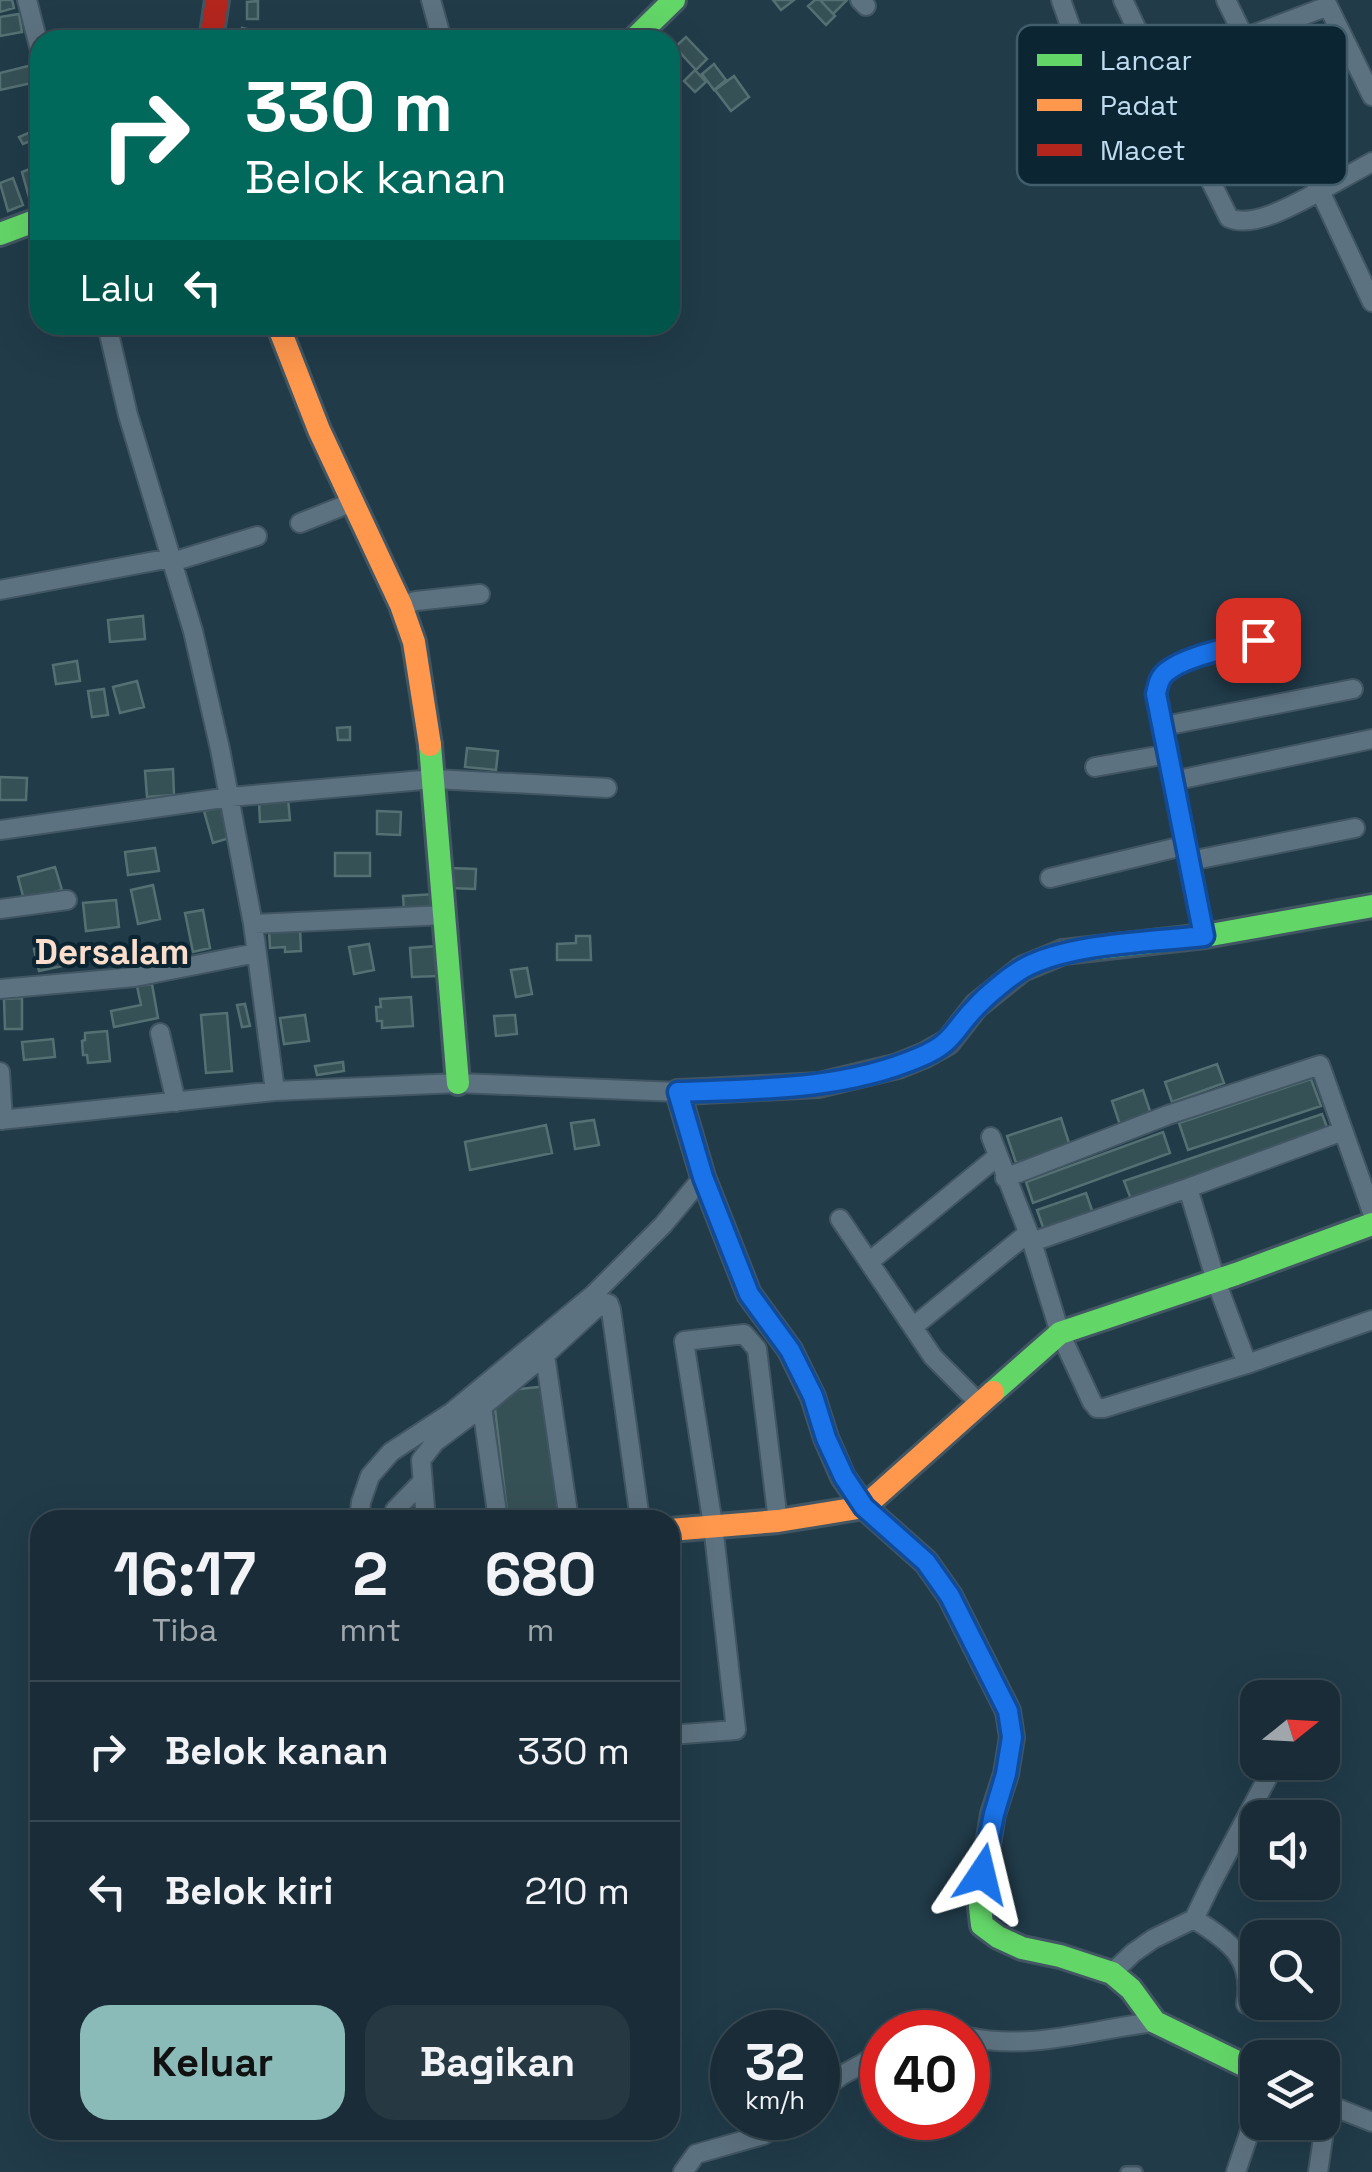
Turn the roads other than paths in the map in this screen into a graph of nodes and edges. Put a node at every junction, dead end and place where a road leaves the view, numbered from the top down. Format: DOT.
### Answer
graph roads {
  1 [pos="27,0"];
  2 [pos="217,0"];
  3 [pos="431,0"];
  4 [pos="674,0"];
  5 [pos="1061,0"];
  6 [pos="1124,0"];
  7 [pos="1226,0"];
  8 [pos="1334,3"];
  9 [pos="1070,25"];
  10 [pos="1135,25"];
  11 [pos="1238,25"];
  12 [pos="1287,25"];
  13 [pos="35,30"];
  14 [pos="212,30"];
  15 [pos="439,30"];
  16 [pos="643,30"];
  17 [pos="1347,35"];
  18 [pos="1372,96"];
  19 [pos="1372,162"];
  20 [pos="1347,175"];
  21 [pos="1213,185"];
  22 [pos="1318,185"];
  23 [pos="1329,185"];
  24 [pos="1320,190"];
  25 [pos="30,223"];
  26 [pos="0,234"];
  27 [pos="1372,302"];
  28 [pos="110,335"];
  29 [pos="282,335"];
  30 [pos="352,502"];
  31 [pos="300,524"];
  32 [pos="257,536"];
  33 [pos="172,560"];
  34 [pos="0,590"];
  35 [pos="480,594"];
  36 [pos="400,605"];
  37 [pos="1258,640"];
  38 [pos="1353,689"];
  39 [pos="1164,726"];
  40 [pos="1372,739"];
  41 [pos="1168,754"];
  42 [pos="1094,767"];
  43 [pos="434,780"];
  44 [pos="1174,781"];
  45 [pos="607,788"];
  46 [pos="230,797"];
  47 [pos="1355,828"];
  48 [pos="0,830"];
  49 [pos="1188,853"];
  50 [pos="1050,878"];
  51 [pos="66,900"];
  52 [pos="1372,906"];
  53 [pos="0,910"];
  54 [pos="446,916"];
  55 [pos="252,924"];
  56 [pos="1204,936"];
  57 [pos="256,953"];
  58 [pos="0,988"];
  59 [pos="160,1034"];
  60 [pos="0,1072"];
  61 [pos="458,1083"];
  62 [pos="275,1092"];
  63 [pos="678,1092"];
  64 [pos="176,1102"];
  65 [pos="1,1120"];
  66 [pos="1344,1131"];
  67 [pos="991,1137"];
  68 [pos="998,1156"];
  69 [pos="703,1177"];
  70 [pos="1005,1178"];
  71 [pos="1188,1188"];
  72 [pos="1372,1212"];
  73 [pos="840,1218"];
  74 [pos="1372,1224"];
  75 [pos="1030,1237"];
  76 [pos="869,1262"];
  77 [pos="1216,1280"];
  78 [pos="1372,1320"];
  79 [pos="913,1328"];
  80 [pos="1060,1333"];
  81 [pos="544,1355"];
  82 [pos="1247,1364"];
  83 [pos="980,1404"];
  84 [pos="482,1407"];
  85 [pos="422,1482"];
  86 [pos="864,1507"];
  87 [pos="360,1510"];
  88 [pos="395,1510"];
  89 [pos="425,1510"];
  90 [pos="497,1510"];
  91 [pos="567,1510"];
  92 [pos="639,1510"];
  93 [pos="778,1520"];
  94 [pos="713,1524"];
  95 [pos="680,1529"];
  96 [pos="680,1734"];
  97 [pos="1265,1780"];
  98 [pos="1194,1919"];
  99 [pos="1240,1958"];
  100 [pos="1112,1973"];
  101 [pos="1155,2022"];
  102 [pos="990,2040"];
  103 [pos="1240,2063"];
  104 [pos="1340,2109"];
  105 [pos="1372,2122"];
  106 [pos="746,2140"];
  107 [pos="1247,2140"];
  108 [pos="1321,2140"];
  109 [pos="683,2172"];
  110 [pos="1126,2172"];
  111 [pos="1137,2172"];
  112 [pos="1236,2172"];
  113 [pos="1318,2172"];
  1 -- 13 [label="street"];
  2 -- 14 [label="street"];
  3 -- 15 [label="street"];
  4 -- 16 [label="street"];
  5 -- 9 [label="street"];
  6 -- 10 [label="street"];
  7 -- 11 [label="street"];
  8 -- 12 [label="street"];
  17 -- 18 [label="street"];
  19 -- 20 [label="street"];
  21 -- 24 [label="street"];
  22 -- 24 [label="street"];
  23 -- 24 [label="street"];
  24 -- 27 [label="street"];
  25 -- 26 [label="street"];
  28 -- 33 [label="street"];
  29 -- 30 [label="street"];
  30 -- 31 [label="street"];
  30 -- 36 [label="street"];
  32 -- 33 [label="street"];
  33 -- 34 [label="street"];
  33 -- 46 [label="street"];
  35 -- 36 [label="street"];
  36 -- 43 [label="street"];
  37 -- 39 [label="street"];
  38 -- 39 [label="street"];
  39 -- 41 [label="street"];
  40 -- 44 [label="street"];
  41 -- 42 [label="street"];
  41 -- 44 [label="street"];
  43 -- 45 [label="street"];
  43 -- 46 [label="street"];
  43 -- 54 [label="street"];
  44 -- 49 [label="street"];
  46 -- 48 [label="street"];
  46 -- 55 [label="street"];
  47 -- 49 [label="street"];
  49 -- 50 [label="street"];
  49 -- 56 [label="street"];
  51 -- 53 [label="street"];
  52 -- 56 [label="street"];
  54 -- 55 [label="street"];
  54 -- 61 [label="street"];
  55 -- 57 [label="street"];
  56 -- 63 [label="street"];
  57 -- 58 [label="street"];
  57 -- 62 [label="street"];
  59 -- 64 [label="street"];
  60 -- 65 [label="street"];
  61 -- 62 [label="street"];
  61 -- 63 [label="street"];
  62 -- 64 [label="street"];
  63 -- 69 [label="street"];
  64 -- 65 [label="street"];
  66 -- 70 [label="street"];
  66 -- 71 [label="street"];
  66 -- 72 [label="street"];
  67 -- 68 [label="street"];
  68 -- 70 [label="street"];
  68 -- 76 [label="street"];
  69 -- 86 [label="street"];
  69 -- 87 [label="street"];
  70 -- 75 [label="street"];
  71 -- 75 [label="street"];
  71 -- 77 [label="street"];
  73 -- 76 [label="street"];
  74 -- 77 [label="street"];
  75 -- 79 [label="street"];
  75 -- 80 [label="street"];
  76 -- 79 [label="street"];
  77 -- 80 [label="street"];
  77 -- 82 [label="street"];
  78 -- 82 [label="street"];
  79 -- 83 [label="street"];
  80 -- 82 [label="street"];
  80 -- 83 [label="street"];
  81 -- 84 [label="street"];
  81 -- 91 [label="street"];
  81 -- 92 [label="street"];
  83 -- 86 [label="street"];
  84 -- 85 [label="street"];
  84 -- 90 [label="street"];
  85 -- 88 [label="street"];
  85 -- 89 [label="street"];
  86 -- 93 [label="street"];
  86 -- 100 [label="street"];
  93 -- 94 [label="street"];
  93 -- 94 [label="street"];
  94 -- 95 [label="street"];
  94 -- 96 [label="street"];
  97 -- 98 [label="street"];
  98 -- 99 [label="street"];
  98 -- 100 [label="street"];
  100 -- 101 [label="street"];
  101 -- 102 [label="street"];
  101 -- 103 [label="street"];
  104 -- 105 [label="street"];
  106 -- 109 [label="street"];
  107 -- 112 [label="street"];
  108 -- 113 [label="street"];
  110 -- 111 [label="lane"];
}
